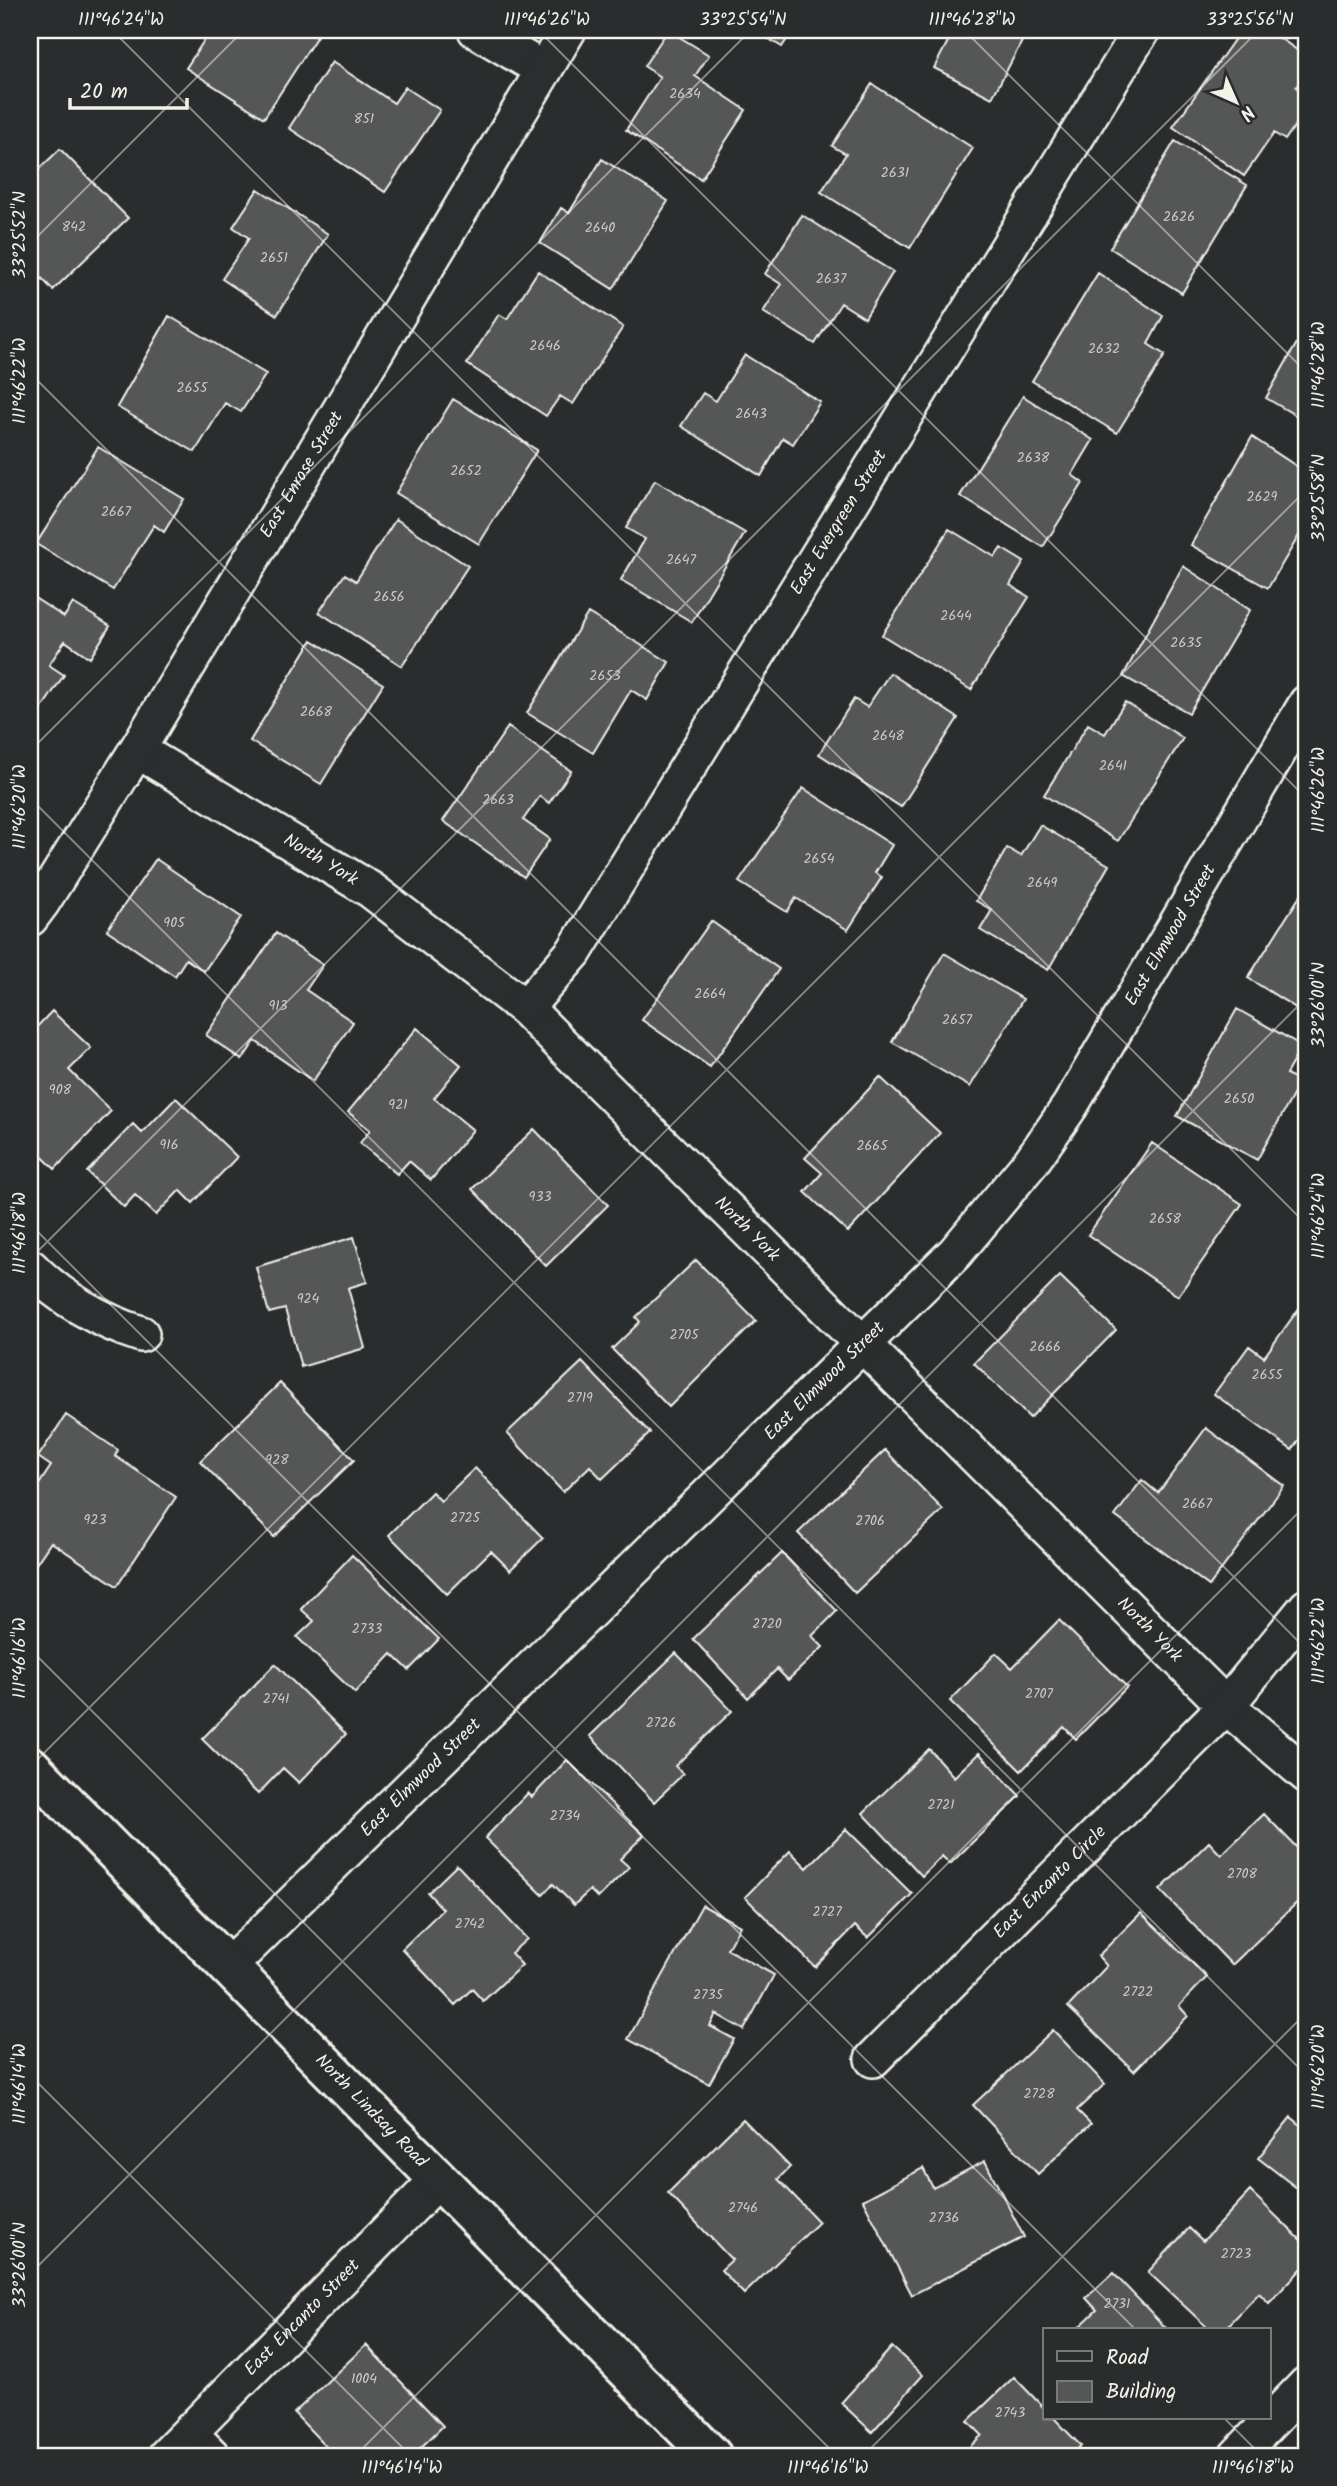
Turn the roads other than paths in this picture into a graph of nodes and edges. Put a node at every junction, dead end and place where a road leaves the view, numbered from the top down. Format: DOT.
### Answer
graph roads {
  1 [pos="476,30"];
  2 [pos="568,30"];
  3 [pos="1142,30"];
  4 [pos="544,70"];
  5 [pos="1307,703"];
  6 [pos="137,750"];
  7 [pos="30,918"];
  8 [pos="525,1008"];
  9 [pos="30,1267"];
  10 [pos="141,1334"];
  11 [pos="862,1346"];
  12 [pos="1307,1607"];
  13 [pos="1226,1706"];
  14 [pos="30,1766"];
  15 [pos="1307,1775"];
  16 [pos="228,1967"];
  17 [pos="873,2059"];
  18 [pos="439,2179"];
  19 [pos="1307,2384"];
  20 [pos="189,2449"];
  21 [pos="712,2456"];
  22 [pos="1237,2456"];
  1 -- 4 [label="street"];
  2 -- 4 [label="street, East Enrose Street"];
  3 -- 8 [label="street, East Evergreen Street"];
  4 -- 6 [label="street, East Enrose Street"];
  5 -- 11 [label="street, East Elmwood Street"];
  6 -- 7 [label="street, East Enrose Street"];
  6 -- 8 [label="street, North York"];
  8 -- 11 [label="street, North York"];
  9 -- 10 [label="street"];
  11 -- 13 [label="street, North York"];
  11 -- 16 [label="street, East Elmwood Street"];
  12 -- 13 [label="street"];
  13 -- 15 [label="street, North York"];
  13 -- 17 [label="street, East Encanto Circle"];
  14 -- 16 [label="main road, North Lindsay Road"];
  16 -- 18 [label="main road, North Lindsay Road"];
  18 -- 20 [label="street, East Encanto Street"];
  18 -- 21 [label="main road, North Lindsay Road"];
  19 -- 22 [label="street"];
}
